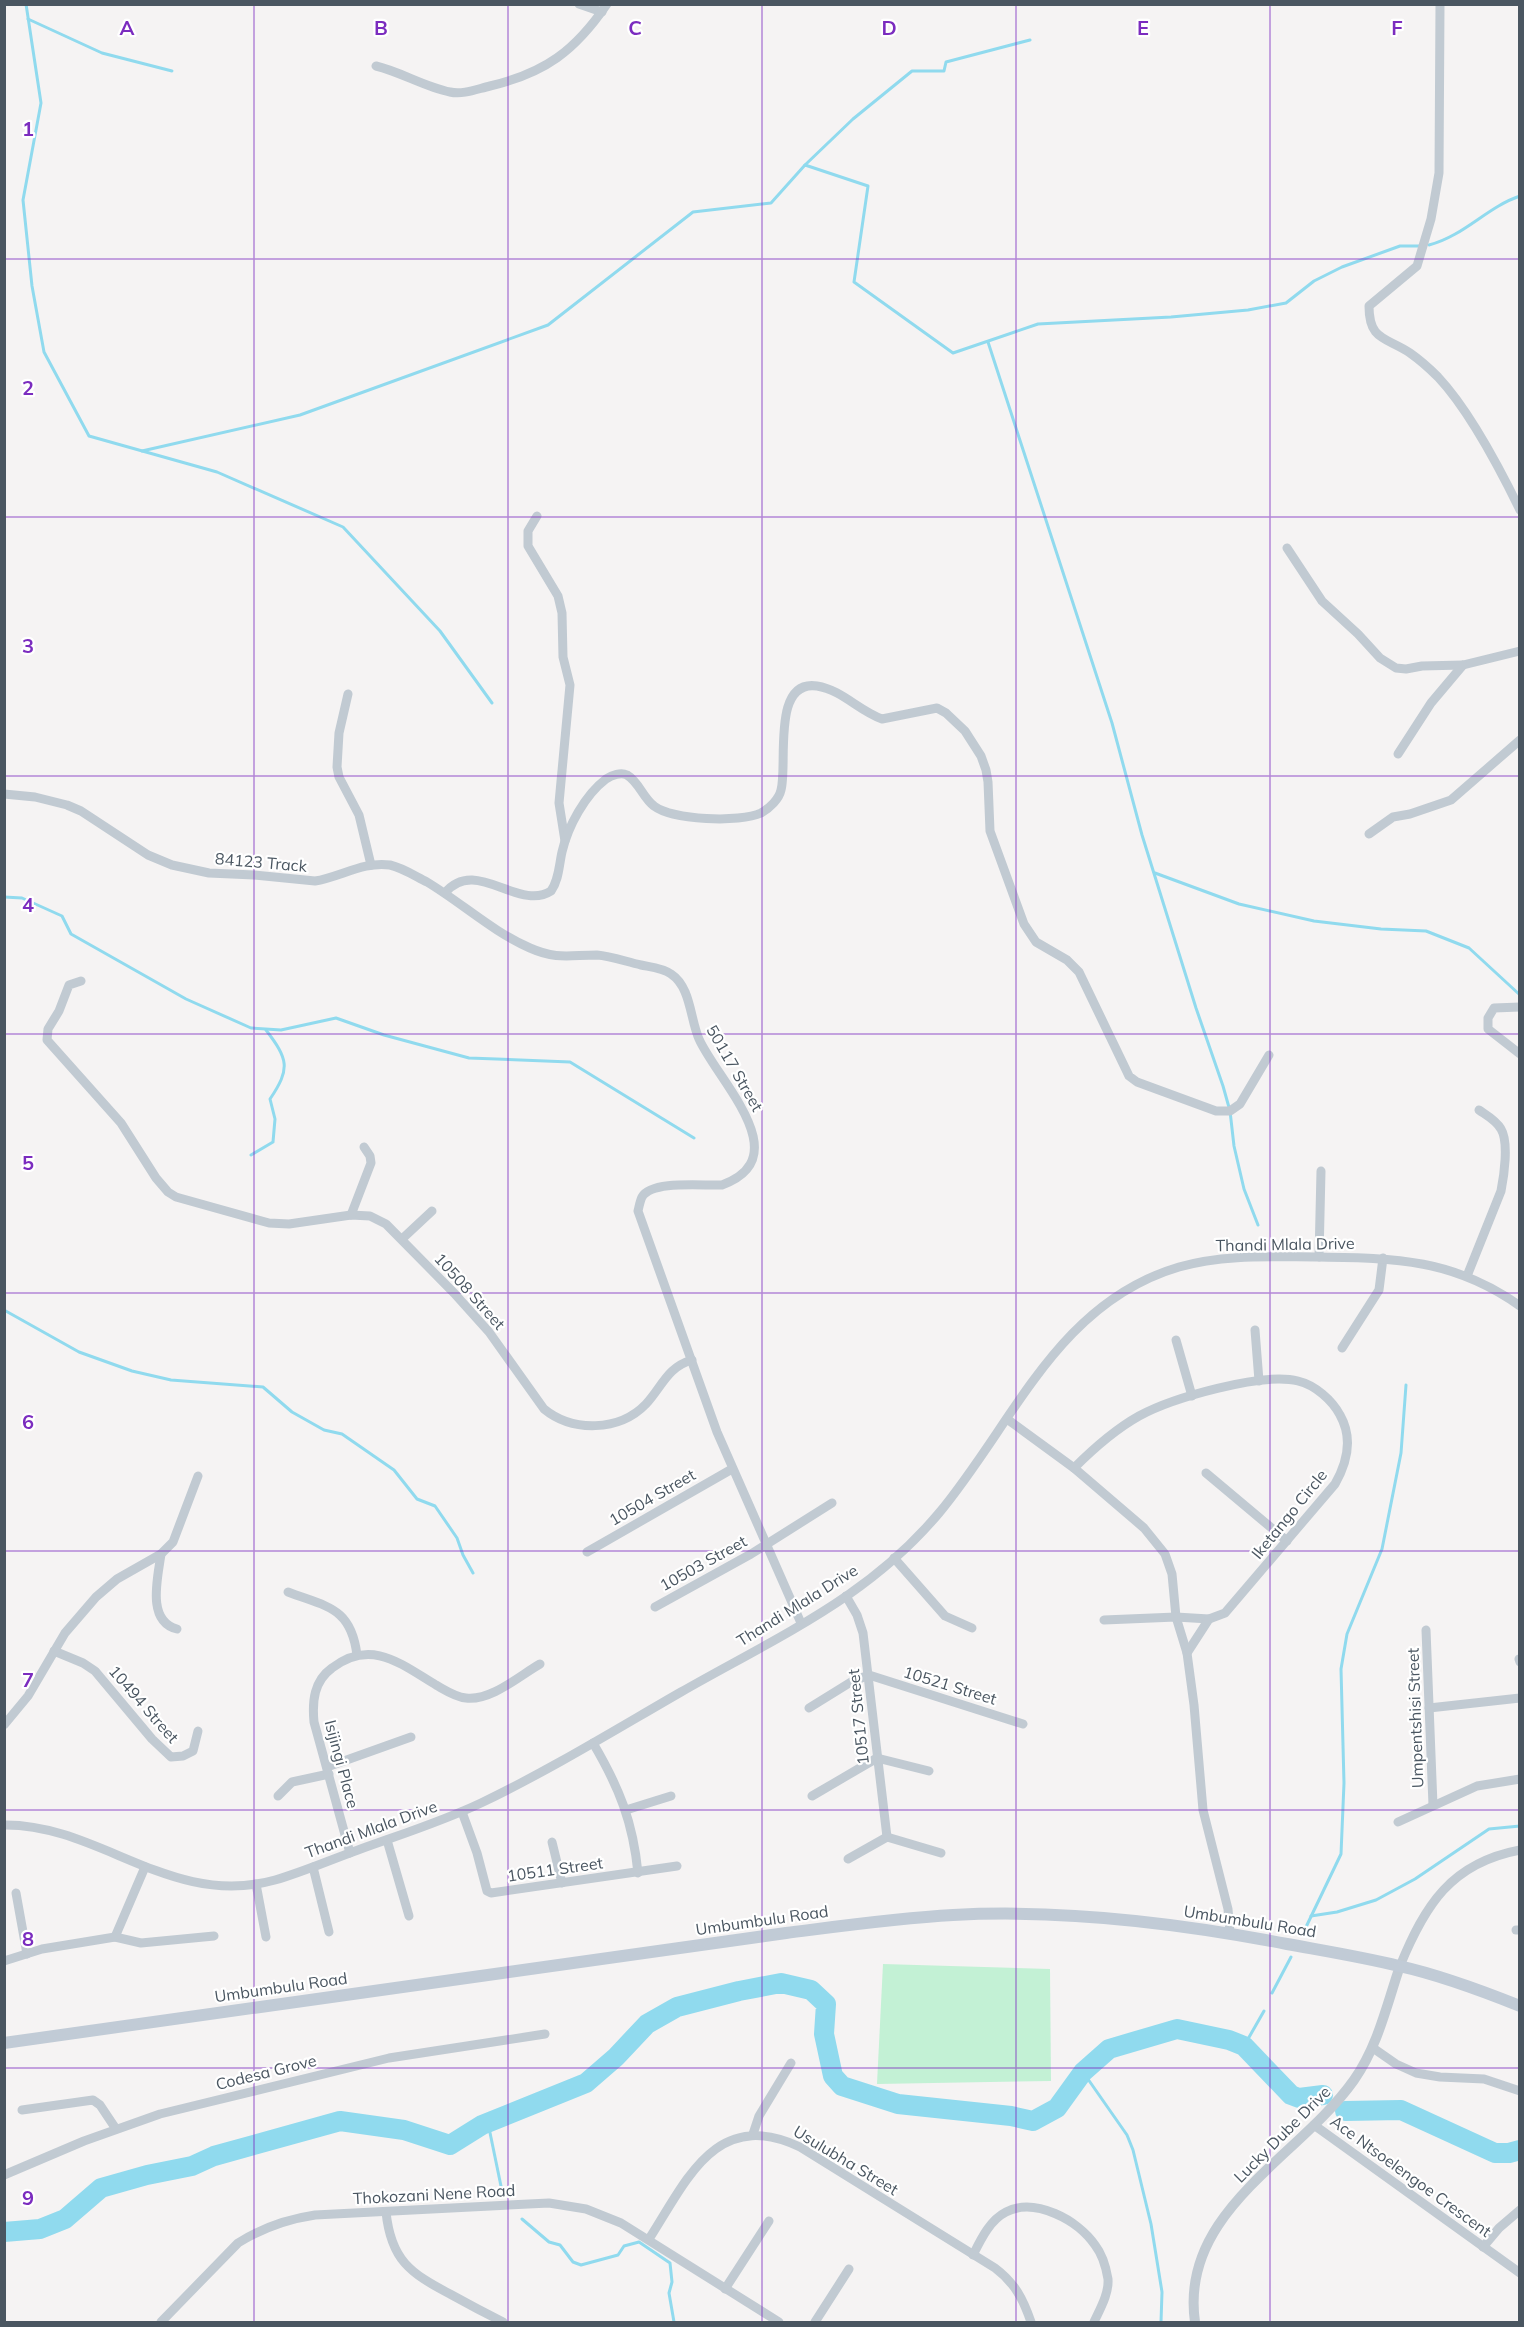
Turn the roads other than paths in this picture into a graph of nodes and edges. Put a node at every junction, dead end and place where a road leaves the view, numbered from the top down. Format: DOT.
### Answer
graph roads {
  1 [pos="579,4"];
  2 [pos="1440,4"];
  3 [pos="604,8"];
  4 [pos="376,66"];
  5 [pos="1520,510"];
  6 [pos="537,516"];
  7 [pos="1287,548"];
  8 [pos="1520,651"];
  9 [pos="1463,665"];
  10 [pos="348,694"];
  11 [pos="1520,740"];
  12 [pos="1398,754"];
  13 [pos="4,794"];
  14 [pos="1369,834"];
  15 [pos="565,841"];
  16 [pos="371,865"];
  17 [pos="444,893"];
  18 [pos="511,938"];
  19 [pos="81,981"];
  20 [pos="1520,1006"];
  21 [pos="1520,1054"];
  22 [pos="1269,1055"];
  23 [pos="1479,1110"];
  24 [pos="364,1148"];
  25 [pos="1321,1171"];
  26 [pos="432,1211"];
  27 [pos="351,1215"];
  28 [pos="402,1239"];
  29 [pos="1319,1257"];
  30 [pos="1383,1258"];
  31 [pos="1467,1276"];
  32 [pos="1520,1306"];
  33 [pos="1255,1330"];
  34 [pos="1176,1340"];
  35 [pos="1342,1348"];
  36 [pos="692,1360"];
  37 [pos="1259,1381"];
  38 [pos="1192,1396"];
  39 [pos="1007,1419"];
  40 [pos="1074,1468"];
  41 [pos="732,1469"];
  42 [pos="1206,1473"];
  43 [pos="198,1476"];
  44 [pos="832,1503"];
  45 [pos="1287,1541"];
  46 [pos="766,1545"];
  47 [pos="587,1552"];
  48 [pos="161,1554"];
  49 [pos="894,1558"];
  50 [pos="288,1592"];
  51 [pos="846,1596"];
  52 [pos="655,1607"];
  53 [pos="1176,1617"];
  54 [pos="1209,1619"];
  55 [pos="1104,1620"];
  56 [pos="801,1623"];
  57 [pos="972,1628"];
  58 [pos="177,1629"];
  59 [pos="1426,1630"];
  60 [pos="54,1651"];
  61 [pos="1187,1653"];
  62 [pos="357,1654"];
  63 [pos="540,1664"];
  64 [pos="869,1675"];
  65 [pos="1520,1698"];
  66 [pos="809,1708"];
  67 [pos="1429,1708"];
  68 [pos="1023,1724"];
  69 [pos="4,1725"];
  70 [pos="198,1731"];
  71 [pos="411,1737"];
  72 [pos="593,1743"];
  73 [pos="877,1758"];
  74 [pos="328,1771"];
  75 [pos="929,1771"];
  76 [pos="1520,1779"];
  77 [pos="278,1796"];
  78 [pos="671,1796"];
  79 [pos="812,1796"];
  80 [pos="1433,1805"];
  81 [pos="626,1810"];
  82 [pos="462,1812"];
  83 [pos="1398,1822"];
  84 [pos="4,1825"];
  85 [pos="887,1837"];
  86 [pos="387,1840"];
  87 [pos="552,1842"];
  88 [pos="1520,1850"];
  89 [pos="350,1853"];
  90 [pos="941,1853"];
  91 [pos="848,1859"];
  92 [pos="677,1866"];
  93 [pos="145,1867"];
  94 [pos="313,1867"];
  95 [pos="638,1873"];
  96 [pos="562,1883"];
  97 [pos="256,1884"];
  98 [pos="16,1893"];
  99 [pos="409,1916"];
  100 [pos="329,1932"];
  101 [pos="1230,1933"];
  102 [pos="214,1936"];
  103 [pos="115,1937"];
  104 [pos="266,1937"];
  105 [pos="27,1954"];
  106 [pos="4,1961"];
  107 [pos="1400,1966"];
  108 [pos="1520,2006"];
  109 [pos="545,2034"];
  110 [pos="4,2043"];
  111 [pos="1373,2048"];
  112 [pos="791,2063"];
  113 [pos="1520,2091"];
  114 [pos="22,2110"];
  115 [pos="1314,2125"];
  116 [pos="116,2129"];
  117 [pos="753,2134"];
  118 [pos="4,2175"];
  119 [pos="1520,2210"];
  120 [pos="386,2212"];
  121 [pos="769,2221"];
  122 [pos="649,2239"];
  123 [pos="1483,2247"];
  124 [pos="973,2255"];
  125 [pos="849,2269"];
  126 [pos="1520,2273"];
  127 [pos="725,2289"];
  128 [pos="161,2322"];
  129 [pos="501,2322"];
  130 [pos="779,2322"];
  131 [pos="815,2322"];
  132 [pos="1031,2322"];
  133 [pos="1094,2322"];
  134 [pos="1195,2322"];
  1 -- 3 [label="street"];
  2 -- 5 [label="street"];
  3 -- 4 [label="street"];
  6 -- 15 [label="street"];
  7 -- 9 [label="street"];
  8 -- 9 [label="street"];
  9 -- 12 [label="street"];
  10 -- 16 [label="street"];
  11 -- 14 [label="street"];
  13 -- 16 [label="street, 84123 Track"];
  15 -- 17 [label="street"];
  15 -- 22 [label="street"];
  16 -- 17 [label="street, 84123 Track"];
  17 -- 18 [label="street, 84123 Track"];
  18 -- 36 [label="street, 50117 Street"];
  19 -- 27 [label="street, 10508 Street"];
  20 -- 21 [label="street"];
  23 -- 31 [label="street"];
  24 -- 27 [label="street"];
  25 -- 29 [label="street"];
  26 -- 28 [label="street"];
  27 -- 28 [label="street, 10508 Street"];
  28 -- 36 [label="street, 10508 Street"];
  29 -- 30 [label="street, Thandi Mlala Drive"];
  29 -- 39 [label="street, Thandi Mlala Drive"];
  30 -- 31 [label="street, Thandi Mlala Drive"];
  30 -- 35 [label="street"];
  31 -- 32 [label="street, Thandi Mlala Drive"];
  33 -- 37 [label="street"];
  34 -- 38 [label="street"];
  36 -- 41 [label="street"];
  37 -- 38 [label="street, Iketango Circle"];
  37 -- 45 [label="street, Iketango Circle"];
  38 -- 40 [label="street, Iketango Circle"];
  39 -- 40 [label="street"];
  39 -- 49 [label="street, Thandi Mlala Drive"];
  40 -- 53 [label="street"];
  41 -- 46 [label="street"];
  41 -- 47 [label="street, 10504 Street"];
  42 -- 45 [label="street"];
  43 -- 48 [label="street"];
  44 -- 46 [label="street, 10503 Street"];
  45 -- 54 [label="street, Iketango Circle"];
  46 -- 52 [label="street, 10503 Street"];
  46 -- 56 [label="street"];
  48 -- 58 [label="street"];
  48 -- 60 [label="street"];
  49 -- 51 [label="street, Thandi Mlala Drive"];
  49 -- 57 [label="street"];
  50 -- 62 [label="street"];
  51 -- 56 [label="street, Thandi Mlala Drive"];
  51 -- 64 [label="street, 10517 Street"];
  53 -- 54 [label="street"];
  53 -- 55 [label="street"];
  53 -- 61 [label="street"];
  54 -- 61 [label="street"];
  56 -- 72 [label="street, Thandi Mlala Drive"];
  59 -- 67 [label="street, Umpentshisi Street"];
  60 -- 69 [label="street"];
  60 -- 70 [label="street, 10494 Street"];
  61 -- 101 [label="street"];
  62 -- 63 [label="street"];
  62 -- 74 [label="street, Isijingi Place"];
  64 -- 66 [label="street"];
  64 -- 68 [label="street, 10521 Street"];
  64 -- 73 [label="street, 10517 Street"];
  65 -- 67 [label="street"];
  67 -- 80 [label="street, Umpentshisi Street"];
  71 -- 74 [label="street"];
  72 -- 81 [label="street"];
  72 -- 82 [label="street, Thandi Mlala Drive"];
  73 -- 75 [label="street"];
  73 -- 79 [label="street"];
  73 -- 85 [label="street, 10517 Street"];
  74 -- 77 [label="street"];
  74 -- 89 [label="street, Isijingi Place"];
  76 -- 80 [label="street"];
  78 -- 81 [label="street"];
  80 -- 83 [label="street"];
  81 -- 95 [label="street"];
  82 -- 86 [label="street, Thandi Mlala Drive"];
  82 -- 96 [label="street, 10511 Street"];
  84 -- 93 [label="street, Thandi Mlala Drive"];
  85 -- 90 [label="street"];
  85 -- 91 [label="street"];
  86 -- 89 [label="street, Thandi Mlala Drive"];
  86 -- 99 [label="street"];
  87 -- 96 [label="street"];
  88 -- 107 [label="street"];
  89 -- 94 [label="street, Thandi Mlala Drive"];
  92 -- 95 [label="street, 10511 Street"];
  93 -- 97 [label="street, Thandi Mlala Drive"];
  93 -- 103 [label="street"];
  94 -- 97 [label="street, Thandi Mlala Drive"];
  94 -- 100 [label="street"];
  95 -- 96 [label="street, 10511 Street"];
  97 -- 104 [label="street"];
  98 -- 105 [label="street"];
  101 -- 107 [label="main road, Umbumbulu Road"];
  101 -- 110 [label="main road, Umbumbulu Road"];
  102 -- 103 [label="street"];
  103 -- 105 [label="street"];
  105 -- 106 [label="street"];
  107 -- 108 [label="main road, Umbumbulu Road"];
  107 -- 111 [label="street, Lucky Dube Drive"];
  109 -- 116 [label="street, Codesa Grove"];
  111 -- 113 [label="street"];
  111 -- 115 [label="street, Lucky Dube Drive"];
  112 -- 117 [label="street"];
  114 -- 116 [label="street"];
  115 -- 123 [label="street, Ace Ntsoelengoe Crescent"];
  115 -- 134 [label="street, Lucky Dube Drive"];
  116 -- 118 [label="street, Codesa Grove"];
  117 -- 122 [label="street, Usulubha Street"];
  117 -- 124 [label="street, Usulubha Street"];
  119 -- 123 [label="street"];
  120 -- 122 [label="street, Thokozani Nene Road"];
  120 -- 128 [label="street, Thokozani Nene Road"];
  120 -- 129 [label="street"];
  121 -- 127 [label="street"];
  122 -- 127 [label="street, Thokozani Nene Road"];
  123 -- 126 [label="street, Ace Ntsoelengoe Crescent"];
  124 -- 132 [label="street, Usulubha Street"];
  124 -- 133 [label="street"];
  125 -- 131 [label="street"];
  127 -- 130 [label="street, Thokozani Nene Road"];
}
